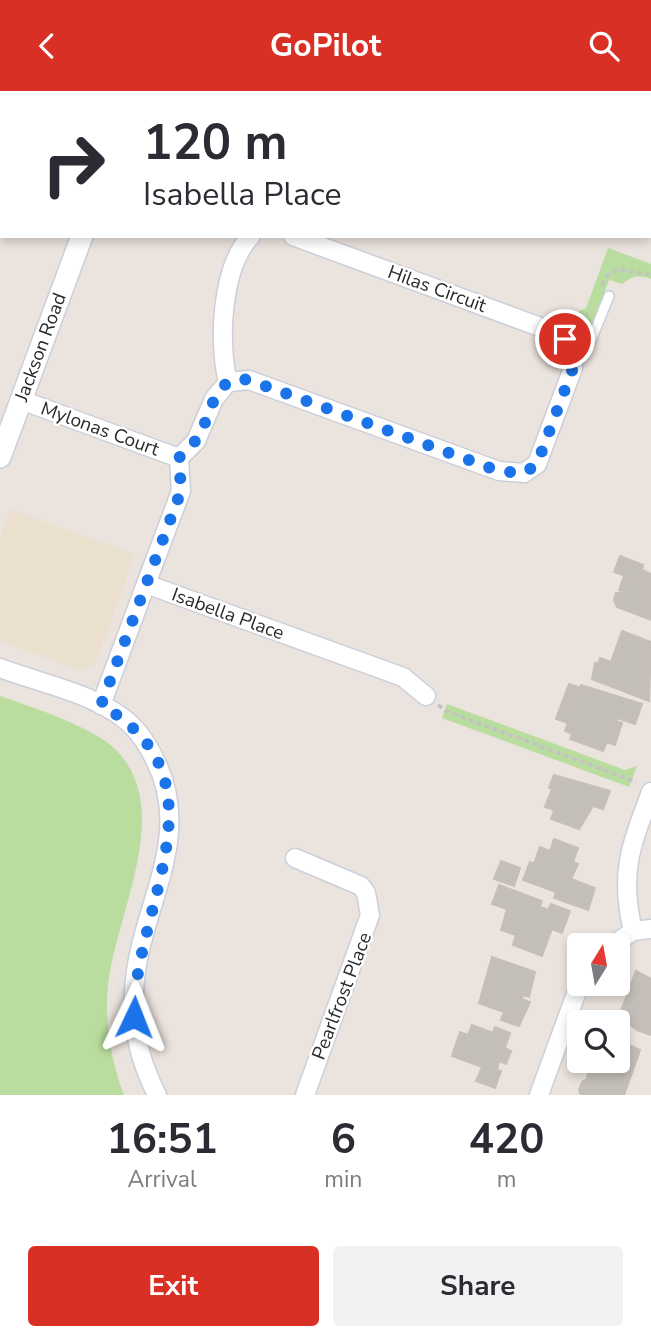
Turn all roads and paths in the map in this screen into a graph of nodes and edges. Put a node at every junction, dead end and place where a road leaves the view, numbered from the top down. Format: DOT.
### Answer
graph roads {
  1 [pos="81,238"];
  2 [pos="249,238"];
  3 [pos="298,238"];
  4 [pos="609,296"];
  5 [pos="572,352"];
  6 [pos="228,382"];
  7 [pos="21,400"];
  8 [pos="0,457"];
  9 [pos="179,458"];
  10 [pos="146,584"];
  11 [pos="0,668"];
  12 [pos="426,695"];
  13 [pos="101,705"];
  14 [pos="645,787"];
  15 [pos="295,858"];
  16 [pos="642,930"];
  17 [pos="575,996"];
  18 [pos="157,1095"];
  19 [pos="305,1095"];
  20 [pos="539,1095"];
  1 -- 7 [label="street, Jackson Road"];
  2 -- 6 [label="street"];
  3 -- 5 [label="street, Hilas Circuit"];
  4 -- 5 [label="lane"];
  5 -- 6 [label="street"];
  6 -- 9 [label="street"];
  7 -- 8 [label="street, Jackson Road"];
  7 -- 9 [label="street, Mylonas Court"];
  9 -- 10 [label="street"];
  10 -- 12 [label="street, Isabella Place"];
  10 -- 13 [label="street, Isabella Place"];
  11 -- 13 [label="street"];
  12 -- 14 [label="path"];
  13 -- 18 [label="street"];
  14 -- 16 [label="street"];
  15 -- 19 [label="street, Pearlfrost Place"];
  17 -- 20 [label="street"];
}
